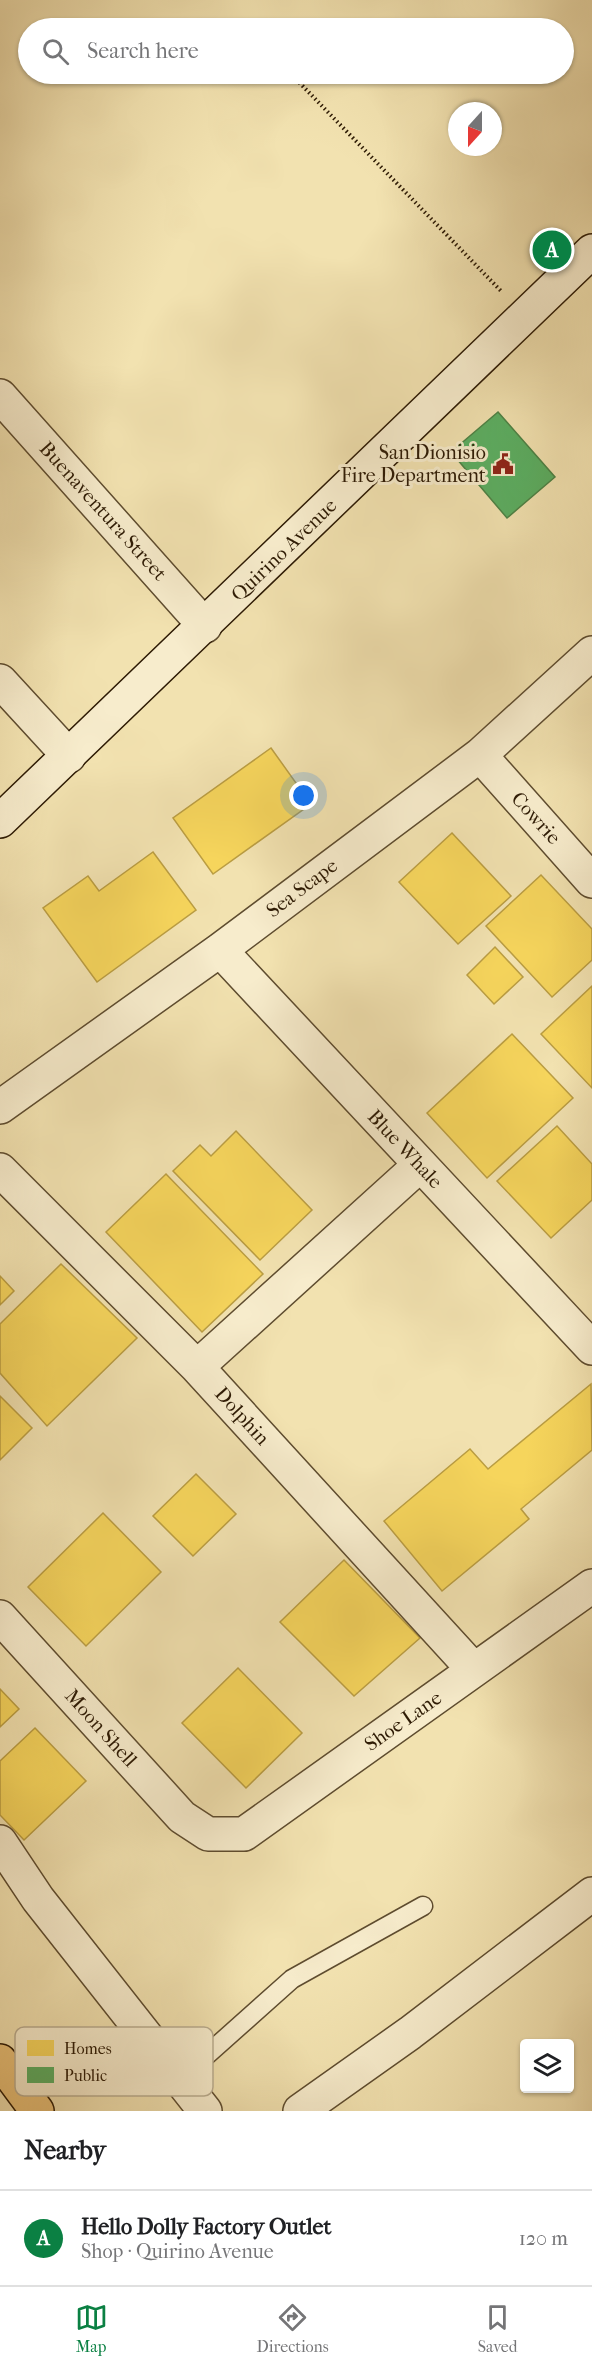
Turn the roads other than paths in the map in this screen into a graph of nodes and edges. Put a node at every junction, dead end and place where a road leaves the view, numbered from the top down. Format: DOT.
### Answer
graph roads {
  1 [pos="592,251"];
  2 [pos="0,396"];
  3 [pos="206,626"];
  4 [pos="592,653"];
  5 [pos="0,681"];
  6 [pos="480,755"];
  7 [pos="69,756"];
  8 [pos="0,821"];
  9 [pos="592,881"];
  10 [pos="219,950"];
  11 [pos="0,1107"];
  12 [pos="420,1165"];
  13 [pos="0,1170"];
  14 [pos="592,1348"];
  15 [pos="197,1367"];
  16 [pos="592,1586"];
  17 [pos="0,1617"];
  18 [pos="474,1670"];
  19 [pos="208,1834"];
  20 [pos="0,1842"];
  21 [pos="592,1894"];
  22 [pos="423,1906"];
  23 [pos="140,2027"];
  24 [pos="213,2049"];
  25 [pos="0,2061"];
  26 [pos="15,2081"];
  27 [pos="26,2096"];
  28 [pos="194,2096"];
  29 [pos="37,2111"];
  30 [pos="205,2111"];
  31 [pos="300,2111"];
  1 -- 3 [label="street, Quirino Avenue"];
  2 -- 3 [label="street, Buenaventura Street"];
  3 -- 7 [label="street, Quirino Avenue"];
  4 -- 6 [label="street, Sea Scape"];
  5 -- 7 [label="street"];
  6 -- 9 [label="street, Cowrie"];
  6 -- 10 [label="street, Sea Scape"];
  7 -- 8 [label="street, Quirino Avenue"];
  10 -- 11 [label="street, Sea Scape"];
  10 -- 12 [label="street, Blue Whale"];
  12 -- 14 [label="street, Blue Whale"];
  12 -- 15 [label="street"];
  13 -- 15 [label="street, Dolphin"];
  15 -- 18 [label="street, Dolphin"];
  16 -- 18 [label="street, Shoe Lane"];
  17 -- 19 [label="street, Moon Shell"];
  18 -- 19 [label="street, Shoe Lane"];
  20 -- 23 [label="street"];
  21 -- 31 [label="street"];
  22 -- 24 [label="lane"];
  25 -- 26 [label="highway"];
  27 -- 29 [label="highway"];
  28 -- 30 [label="street"];
}
